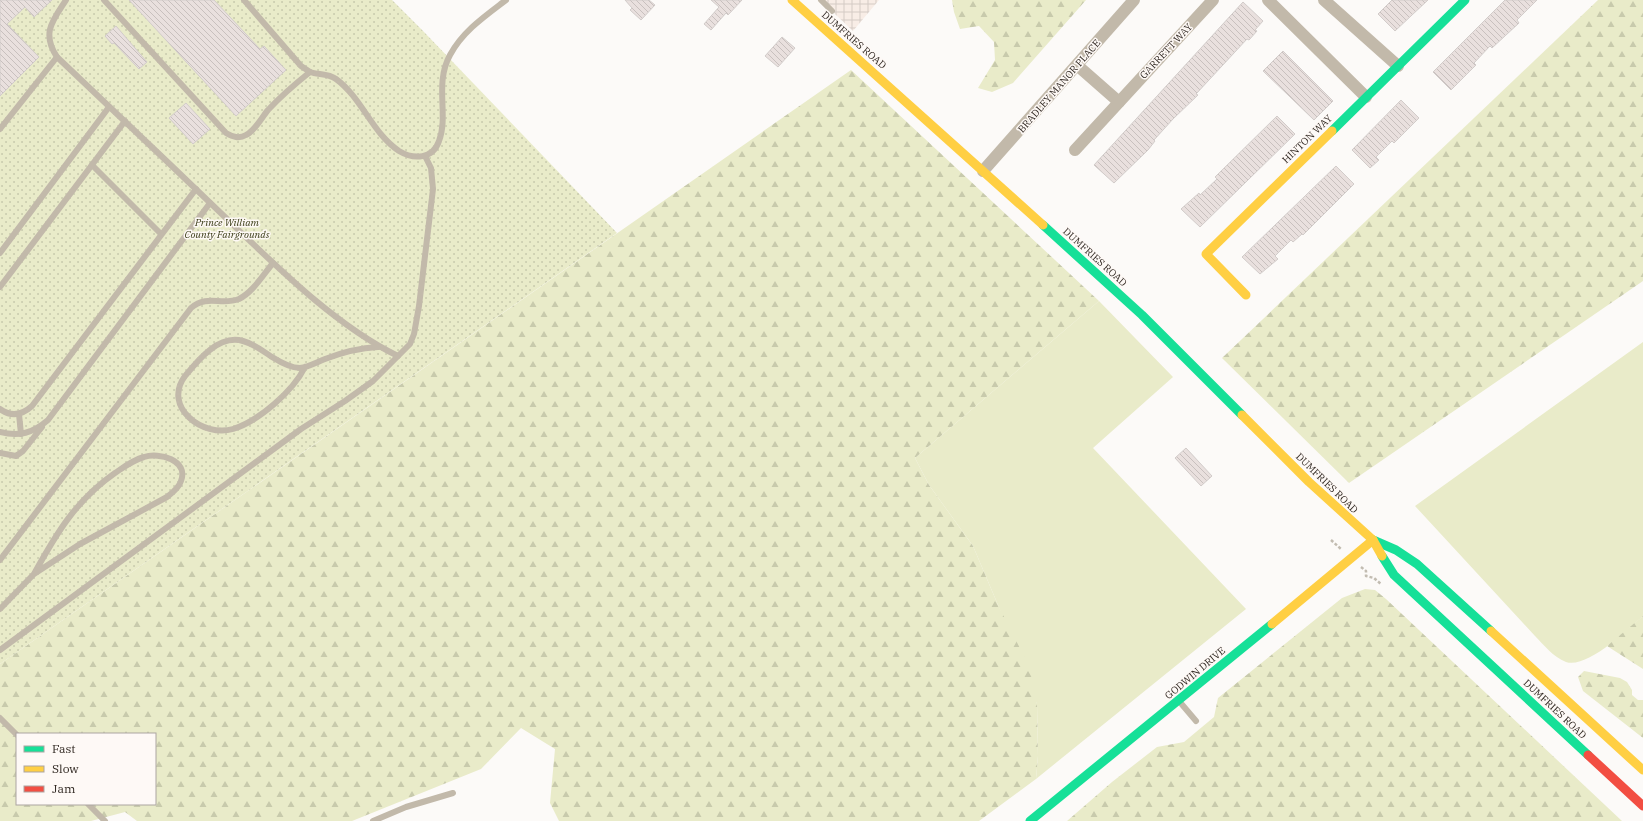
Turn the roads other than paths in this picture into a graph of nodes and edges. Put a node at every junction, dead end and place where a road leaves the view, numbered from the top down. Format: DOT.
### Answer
graph roads {
  1 [pos="66,0"];
  2 [pos="104,0"];
  3 [pos="244,0"];
  4 [pos="506,0"];
  5 [pos="792,0"];
  6 [pos="821,0"];
  7 [pos="1134,0"];
  8 [pos="1212,0"];
  9 [pos="1268,0"];
  10 [pos="1324,0"];
  11 [pos="1465,0"];
  12 [pos="832,11"];
  13 [pos="57,57"];
  14 [pos="1078,66"];
  15 [pos="1398,66"];
  16 [pos="310,72"];
  17 [pos="1366,97"];
  18 [pos="1119,102"];
  19 [pos="110,107"];
  20 [pos="125,121"];
  21 [pos="0,129"];
  22 [pos="1076,150"];
  23 [pos="426,156"];
  24 [pos="92,165"];
  25 [pos="984,171"];
  26 [pos="196,189"];
  27 [pos="210,202"];
  28 [pos="161,234"];
  29 [pos="1,251"];
  30 [pos="273,263"];
  31 [pos="0,287"];
  32 [pos="1246,295"];
  33 [pos="378,347"];
  34 [pos="398,356"];
  35 [pos="305,367"];
  36 [pos="0,409"];
  37 [pos="19,414"];
  38 [pos="48,420"];
  39 [pos="0,432"];
  40 [pos="20,434"];
  41 [pos="0,453"];
  42 [pos="1373,540"];
  43 [pos="0,560"];
  44 [pos="34,574"];
  45 [pos="0,609"];
  46 [pos="0,650"];
  47 [pos="1179,701"];
  48 [pos="0,718"];
  49 [pos="1196,721"];
  50 [pos="16,734"];
  51 [pos="1643,770"];
  52 [pos="453,793"];
  53 [pos="89,805"];
  54 [pos="1643,806"];
  55 [pos="104,821"];
  56 [pos="374,821"];
  57 [pos="1030,821"];
  1 -- 13 [label="lane"];
  2 -- 16 [label="lane"];
  3 -- 16 [label="lane"];
  4 -- 23 [label="lane"];
  5 -- 25 [label="main road, DUMFRIES ROAD"];
  6 -- 12 [label="lane"];
  7 -- 14 [label="street, BRADLEY MANOR PLACE"];
  8 -- 18 [label="street, GARRETT WAY"];
  9 -- 17 [label="street"];
  10 -- 15 [label="street"];
  11 -- 15 [label="main road, HINTON WAY"];
  13 -- 19 [label="lane"];
  13 -- 21 [label="lane"];
  14 -- 18 [label="street"];
  14 -- 25 [label="street, BRADLEY MANOR PLACE"];
  15 -- 17 [label="main road, HINTON WAY"];
  16 -- 23 [label="lane"];
  17 -- 32 [label="main road, HINTON WAY"];
  18 -- 22 [label="street, GARRETT WAY"];
  19 -- 20 [label="lane"];
  19 -- 29 [label="lane"];
  20 -- 24 [label="lane"];
  20 -- 26 [label="lane"];
  23 -- 34 [label="lane"];
  24 -- 28 [label="lane"];
  24 -- 31 [label="lane"];
  25 -- 42 [label="main road, DUMFRIES ROAD"];
  26 -- 27 [label="lane"];
  26 -- 28 [label="lane"];
  27 -- 30 [label="lane"];
  27 -- 38 [label="lane"];
  28 -- 37 [label="lane"];
  30 -- 33 [label="lane"];
  30 -- 43 [label="lane"];
  33 -- 34 [label="lane"];
  33 -- 35 [label="lane"];
  34 -- 46 [label="lane"];
  35 -- 35 [label="lane"];
  36 -- 37 [label="lane"];
  37 -- 40 [label="lane"];
  38 -- 40 [label="lane"];
  38 -- 41 [label="lane"];
  39 -- 40 [label="lane"];
  42 -- 47 [label="main road, GODWIN DRIVE"];
  42 -- 51 [label="main road, DUMFRIES ROAD"];
  42 -- 54 [label="main road, DUMFRIES ROAD"];
  44 -- 44 [label="lane"];
  44 -- 45 [label="lane"];
  47 -- 49 [label="lane"];
  47 -- 57 [label="main road, GODWIN DRIVE"];
  48 -- 50 [label="lane"];
  52 -- 56 [label="lane"];
  53 -- 55 [label="lane"];
}
